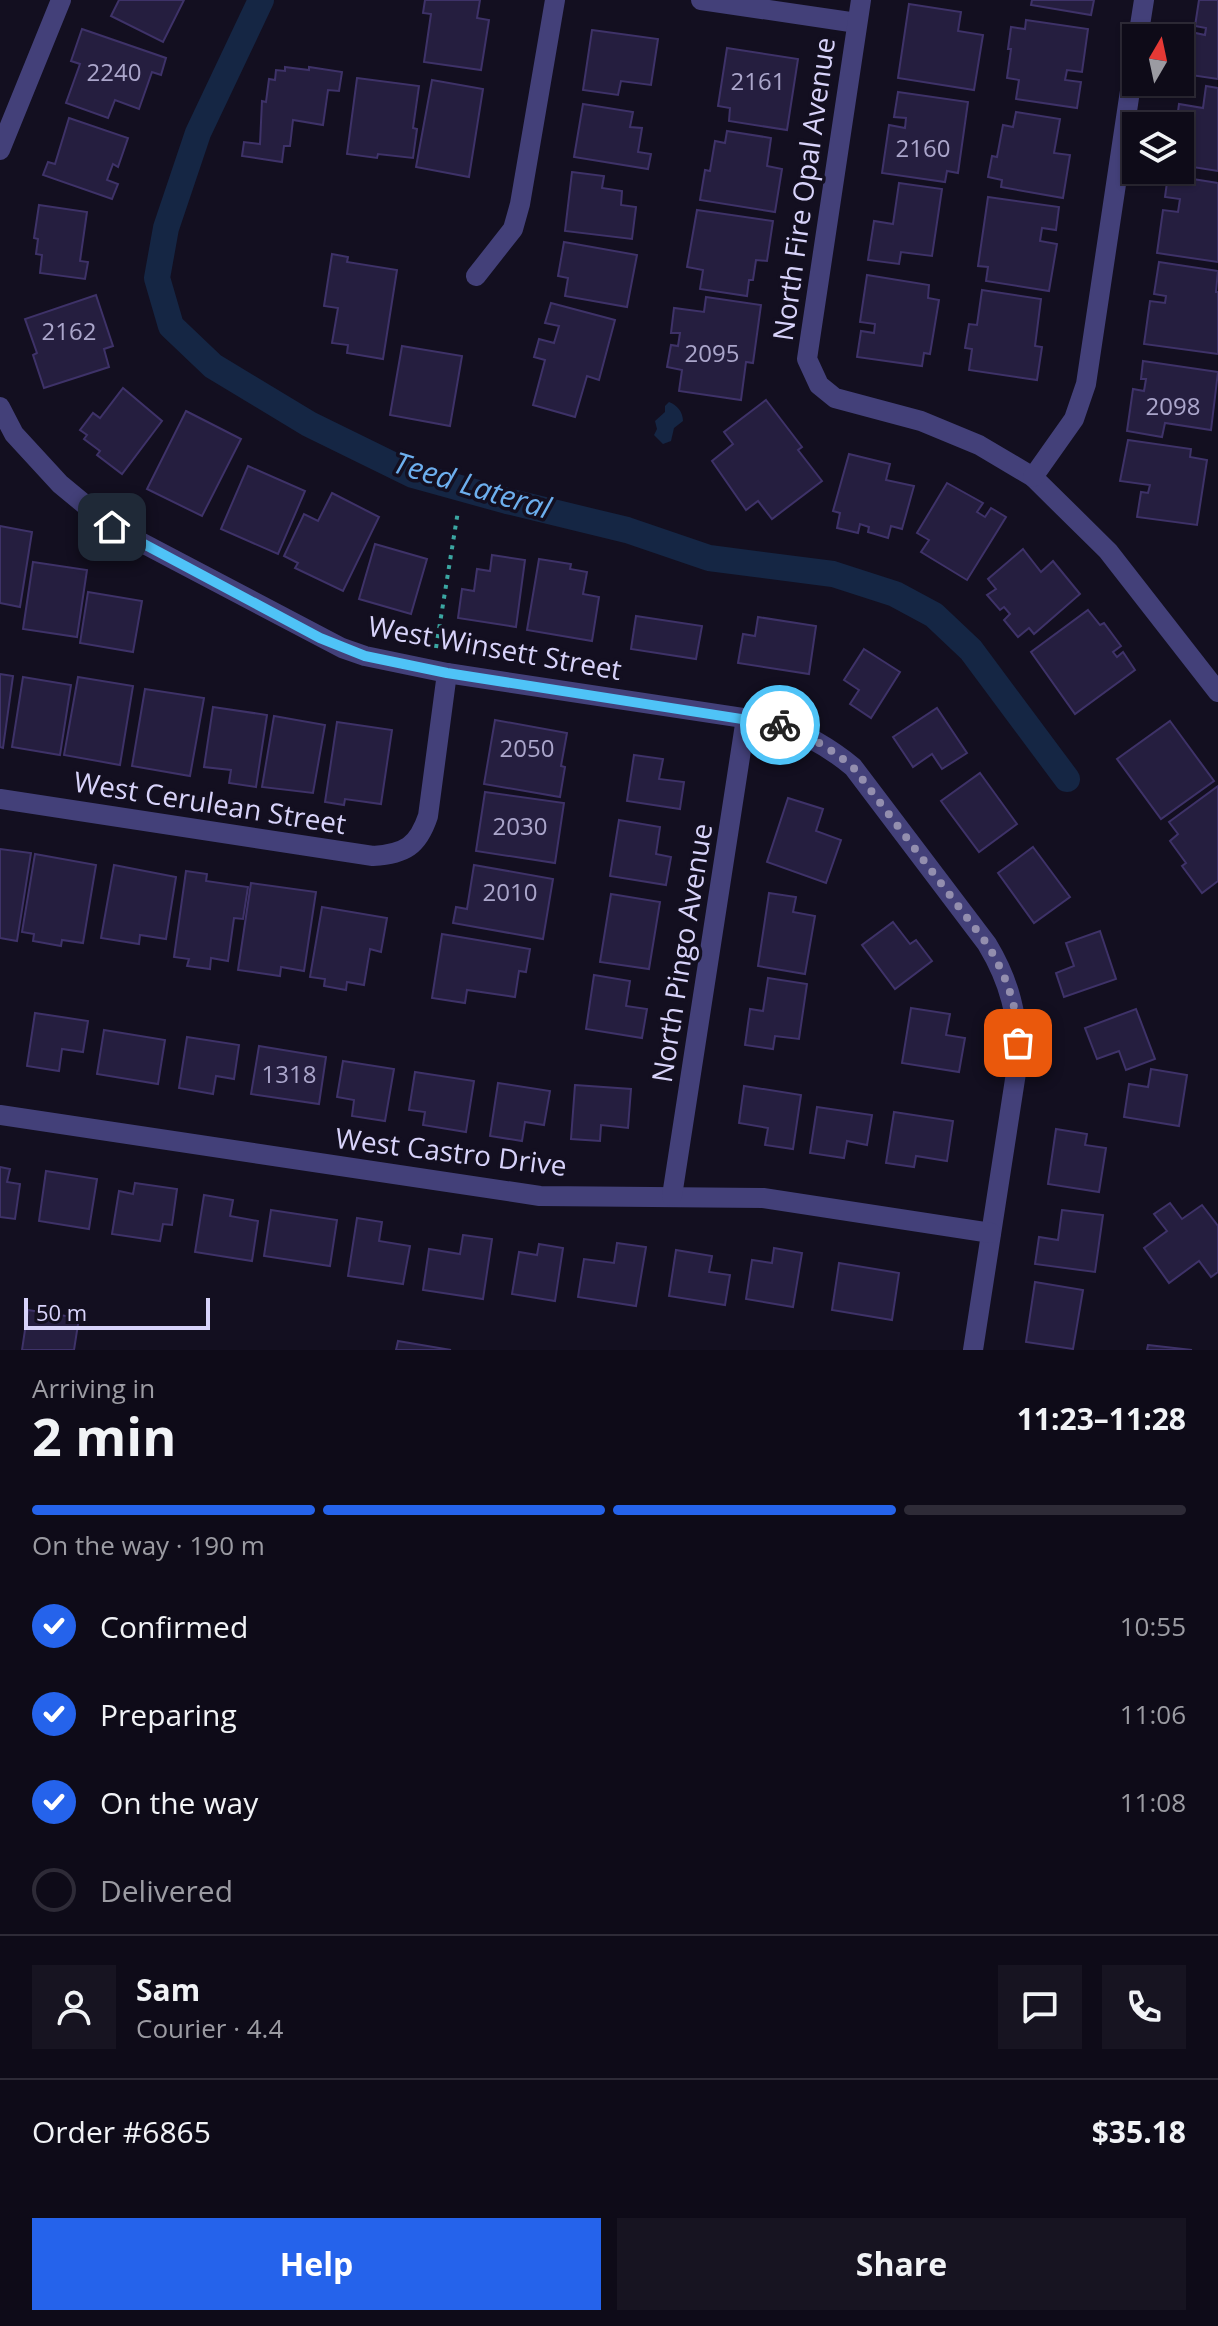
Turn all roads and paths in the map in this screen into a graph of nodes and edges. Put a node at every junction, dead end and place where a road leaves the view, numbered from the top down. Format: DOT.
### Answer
graph roads {
  1 [pos="61,0"];
  2 [pos="555,0"];
  3 [pos="701,0"];
  4 [pos="861,0"];
  5 [pos="1144,0"];
  6 [pos="857,23"];
  7 [pos="1140,24"];
  8 [pos="1129,96"];
  9 [pos="0,150"];
  10 [pos="476,276"];
  11 [pos="0,407"];
  12 [pos="7,438"];
  13 [pos="1033,477"];
  14 [pos="458,511"];
  15 [pos="436,648"];
  16 [pos="447,673"];
  17 [pos="1218,692"];
  18 [pos="746,718"];
  19 [pos="0,799"];
  20 [pos="0,1115"];
  21 [pos="672,1196"];
  22 [pos="991,1233"];
  23 [pos="973,1350"];
  1 -- 9 [label="street"];
  2 -- 10 [label="street"];
  3 -- 6 [label="street"];
  4 -- 6 [label="street, North Fire Opal Avenue"];
  5 -- 7 [label="street"];
  6 -- 13 [label="street, North Fire Opal Avenue"];
  8 -- 13 [label="street"];
  11 -- 12 [label="street, West Winsett Street"];
  12 -- 16 [label="street, West Winsett Street"];
  13 -- 17 [label="street"];
  14 -- 15 [label="path"];
  16 -- 18 [label="street, West Winsett Street"];
  16 -- 19 [label="street, West Cerulean Street"];
  18 -- 21 [label="street, North Pingo Avenue"];
  18 -- 22 [label="street, West Winsett Street"];
  20 -- 21 [label="street, West Castro Drive"];
  21 -- 22 [label="street, West Castro Drive"];
  22 -- 23 [label="street, West Winsett Street"];
}
